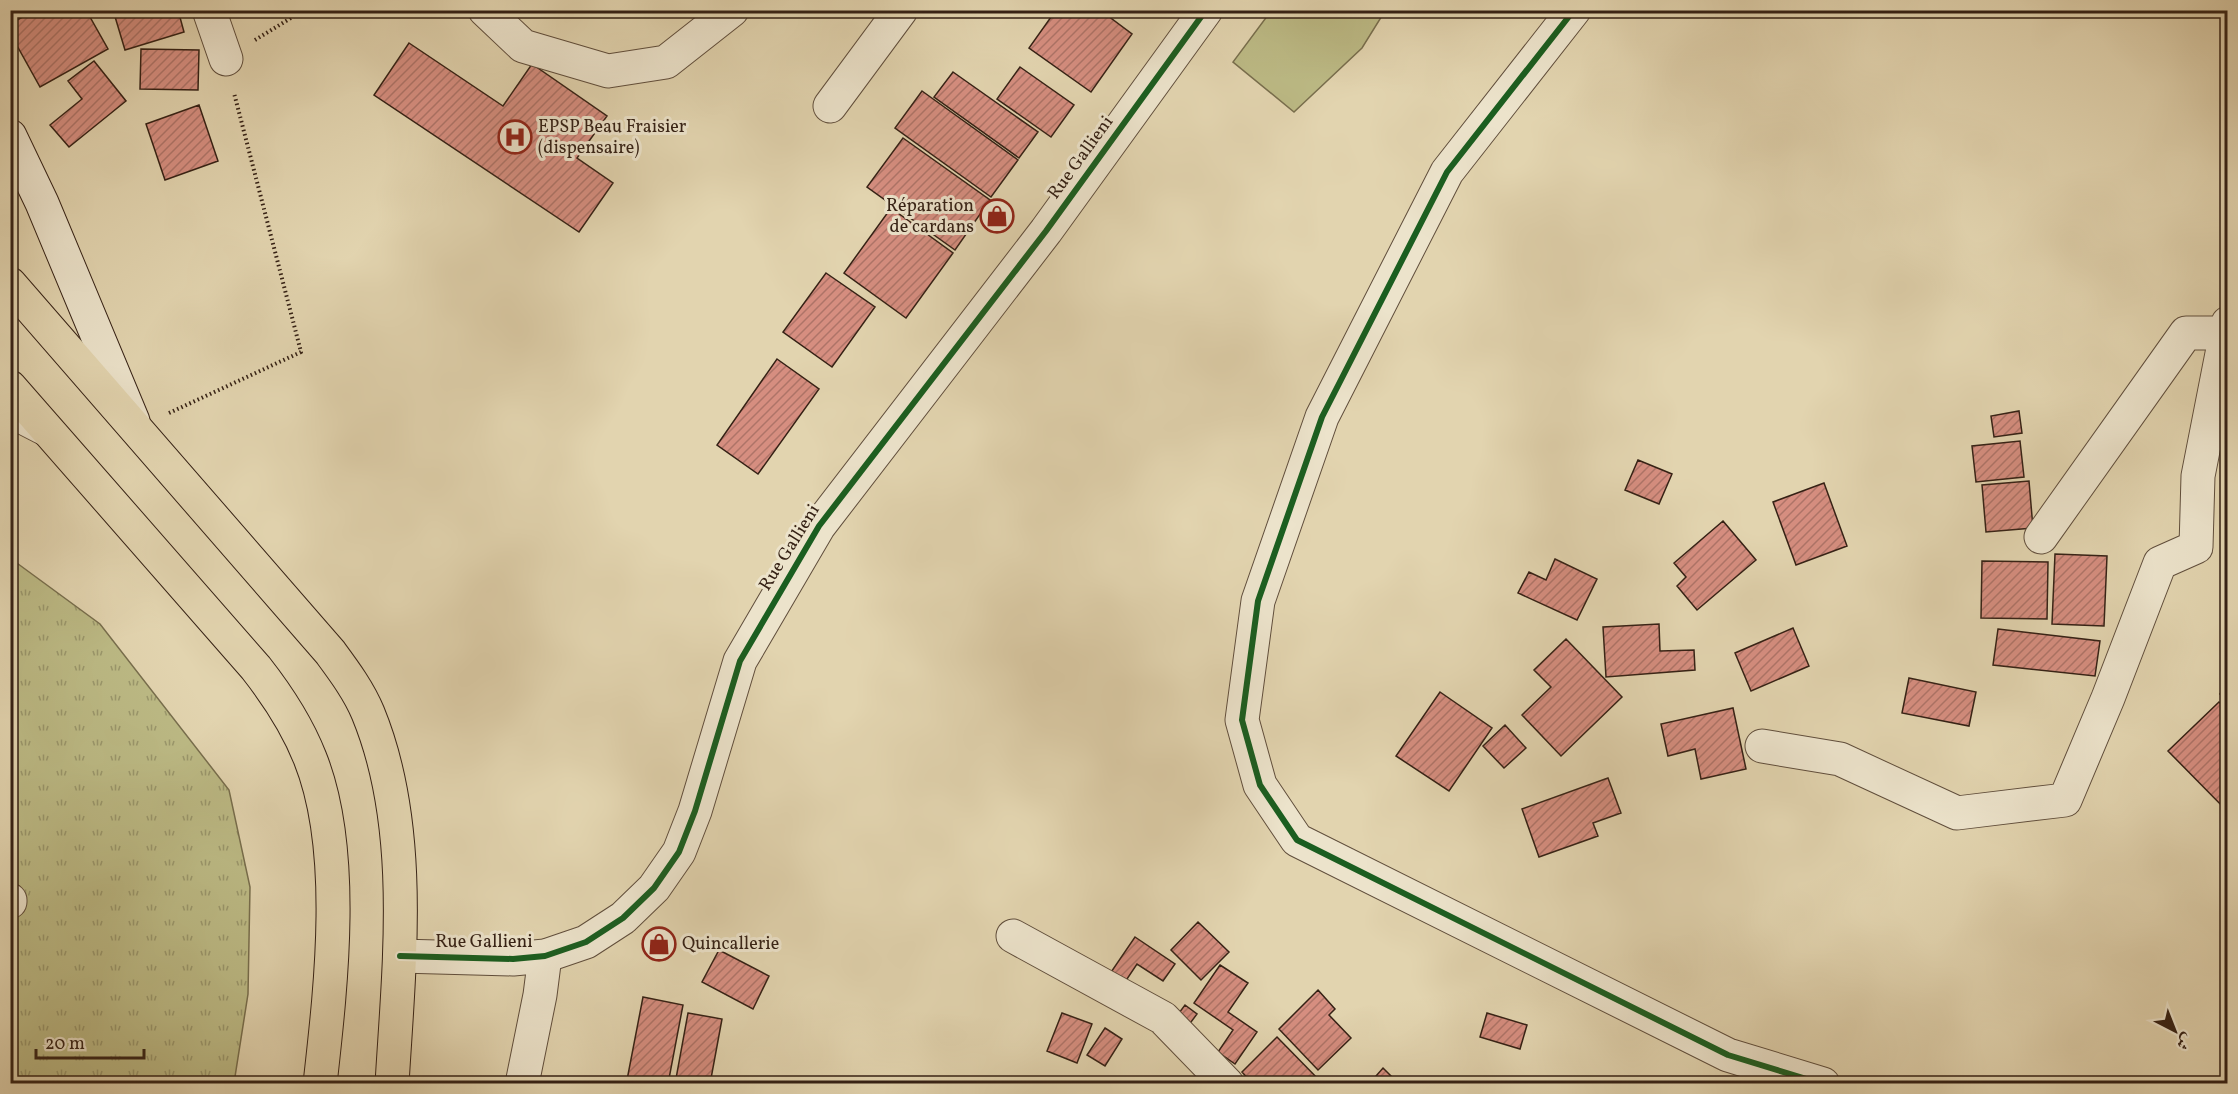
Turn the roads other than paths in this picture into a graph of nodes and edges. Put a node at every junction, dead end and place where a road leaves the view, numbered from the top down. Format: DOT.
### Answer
graph roads {
  1 [pos="209,10"];
  2 [pos="485,10"];
  3 [pos="732,10"];
  4 [pos="901,10"];
  5 [pos="1206,10"];
  6 [pos="1574,10"];
  7 [pos="225,59"];
  8 [pos="830,106"];
  9 [pos="10,136"];
  10 [pos="10,284"];
  11 [pos="2226,328"];
  12 [pos="10,387"];
  13 [pos="10,418"];
  14 [pos="136,428"];
  15 [pos="61,445"];
  16 [pos="2041,537"];
  17 [pos="1762,746"];
  18 [pos="1012,936"];
  19 [pos="400,956"];
  20 [pos="545,956"];
  21 [pos="320,1083"];
  22 [pos="392,1083"];
  23 [pos="522,1083"];
  24 [pos="1227,1083"];
  25 [pos="1823,1083"];
  1 -- 7 [label="street"];
  2 -- 3 [label="street"];
  4 -- 8 [label="street"];
  5 -- 20 [label="street, Rue Gallieni"];
  6 -- 25 [label="street"];
  9 -- 14 [label="street"];
  10 -- 14 [label="highway"];
  11 -- 16 [label="street"];
  11 -- 17 [label="street"];
  12 -- 15 [label="highway"];
  13 -- 15 [label="lane"];
  14 -- 19 [label="highway"];
  15 -- 21 [label="highway"];
  18 -- 24 [label="street"];
  19 -- 20 [label="street, Rue Gallieni"];
  19 -- 22 [label="highway"];
  20 -- 23 [label="street"];
}
